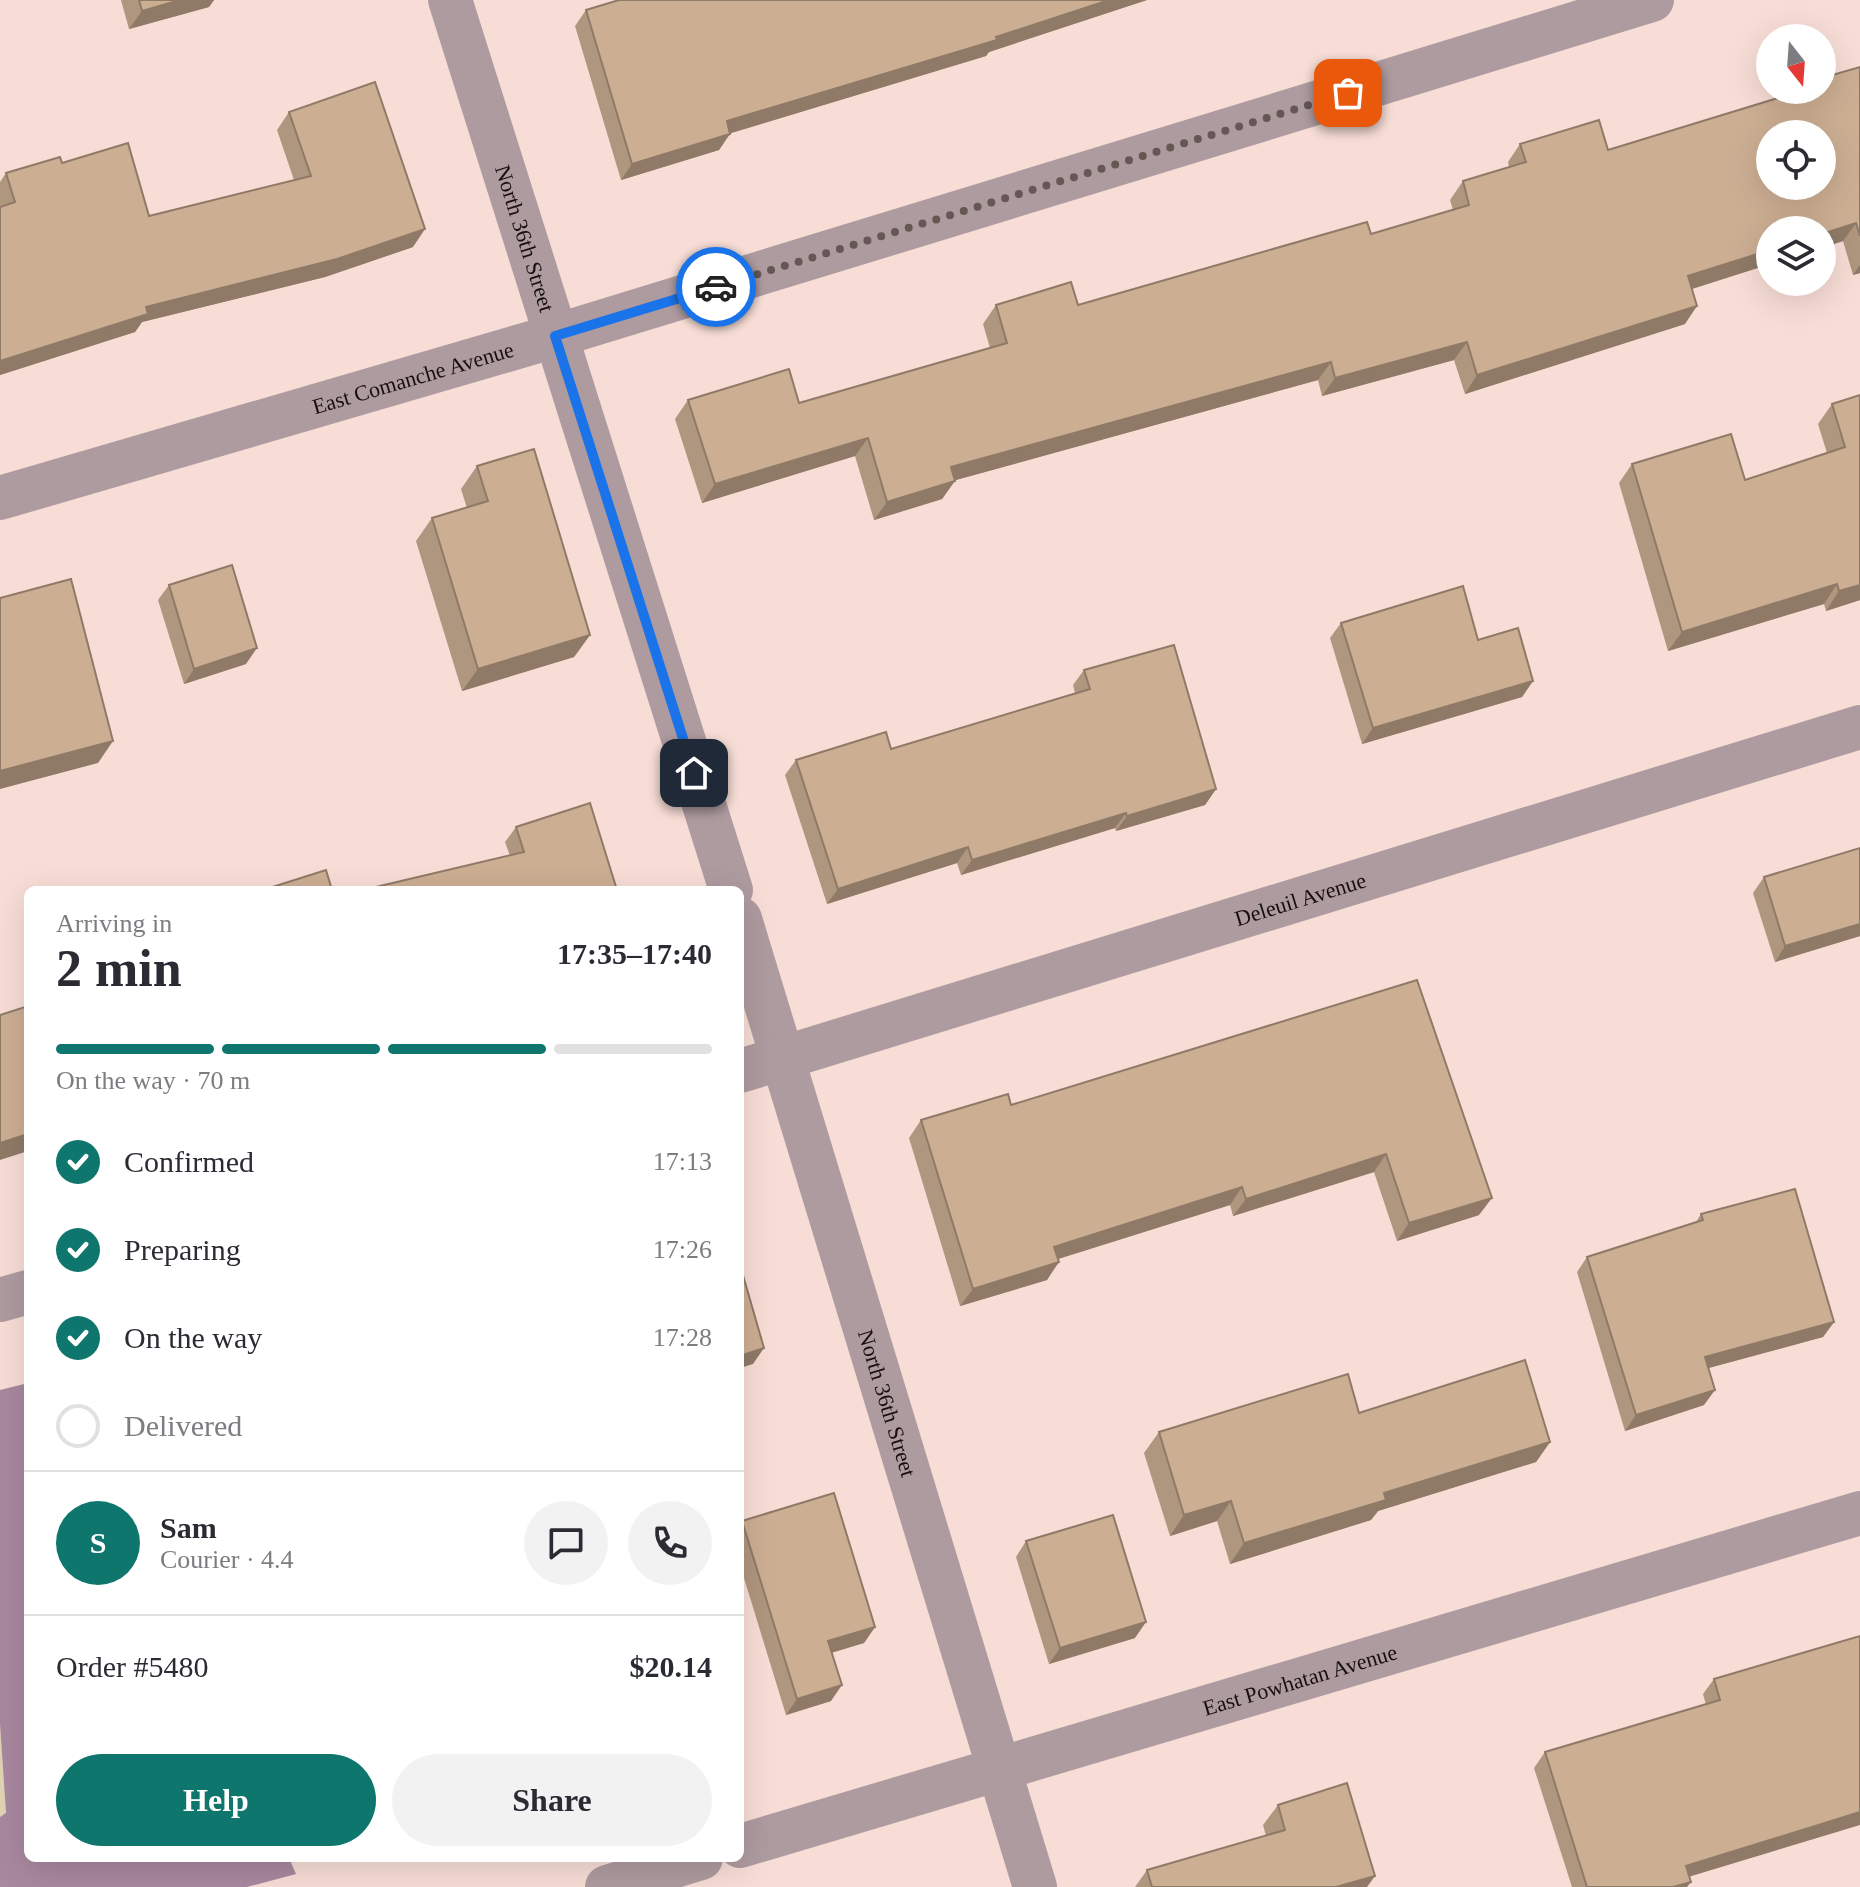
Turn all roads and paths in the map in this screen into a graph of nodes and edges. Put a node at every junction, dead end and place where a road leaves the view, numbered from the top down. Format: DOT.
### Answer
graph roads {
  1 [pos="450,0"];
  2 [pos="1652,0"];
  3 [pos="555,336"];
  4 [pos="0,498"];
  5 [pos="1860,727"];
  6 [pos="730,886"];
  7 [pos="744,932"];
  8 [pos="784,1058"];
  9 [pos="744,1070"];
  10 [pos="24,1293"];
  11 [pos="0,1300"];
  12 [pos="1860,1513"];
  13 [pos="998,1767"];
  14 [pos="744,1845"];
  15 [pos="688,1862"];
  16 [pos="607,1887"];
  17 [pos="1035,1887"];
  1 -- 3 [label="street, North 36th Street"];
  2 -- 3 [label="street, East Comanche Avenue"];
  3 -- 4 [label="street, East Comanche Avenue"];
  3 -- 6 [label="street, North 36th Street"];
  5 -- 8 [label="street, Deleuil Avenue"];
  7 -- 8 [label="street, North 36th Street"];
  8 -- 9 [label="street, Deleuil Avenue"];
  8 -- 13 [label="street, North 36th Street"];
  10 -- 11 [label="street"];
  12 -- 13 [label="street, East Powhatan Avenue"];
  13 -- 14 [label="street, East Powhatan Avenue"];
  13 -- 17 [label="street, North 36th Street"];
  15 -- 16 [label="street"];
}
